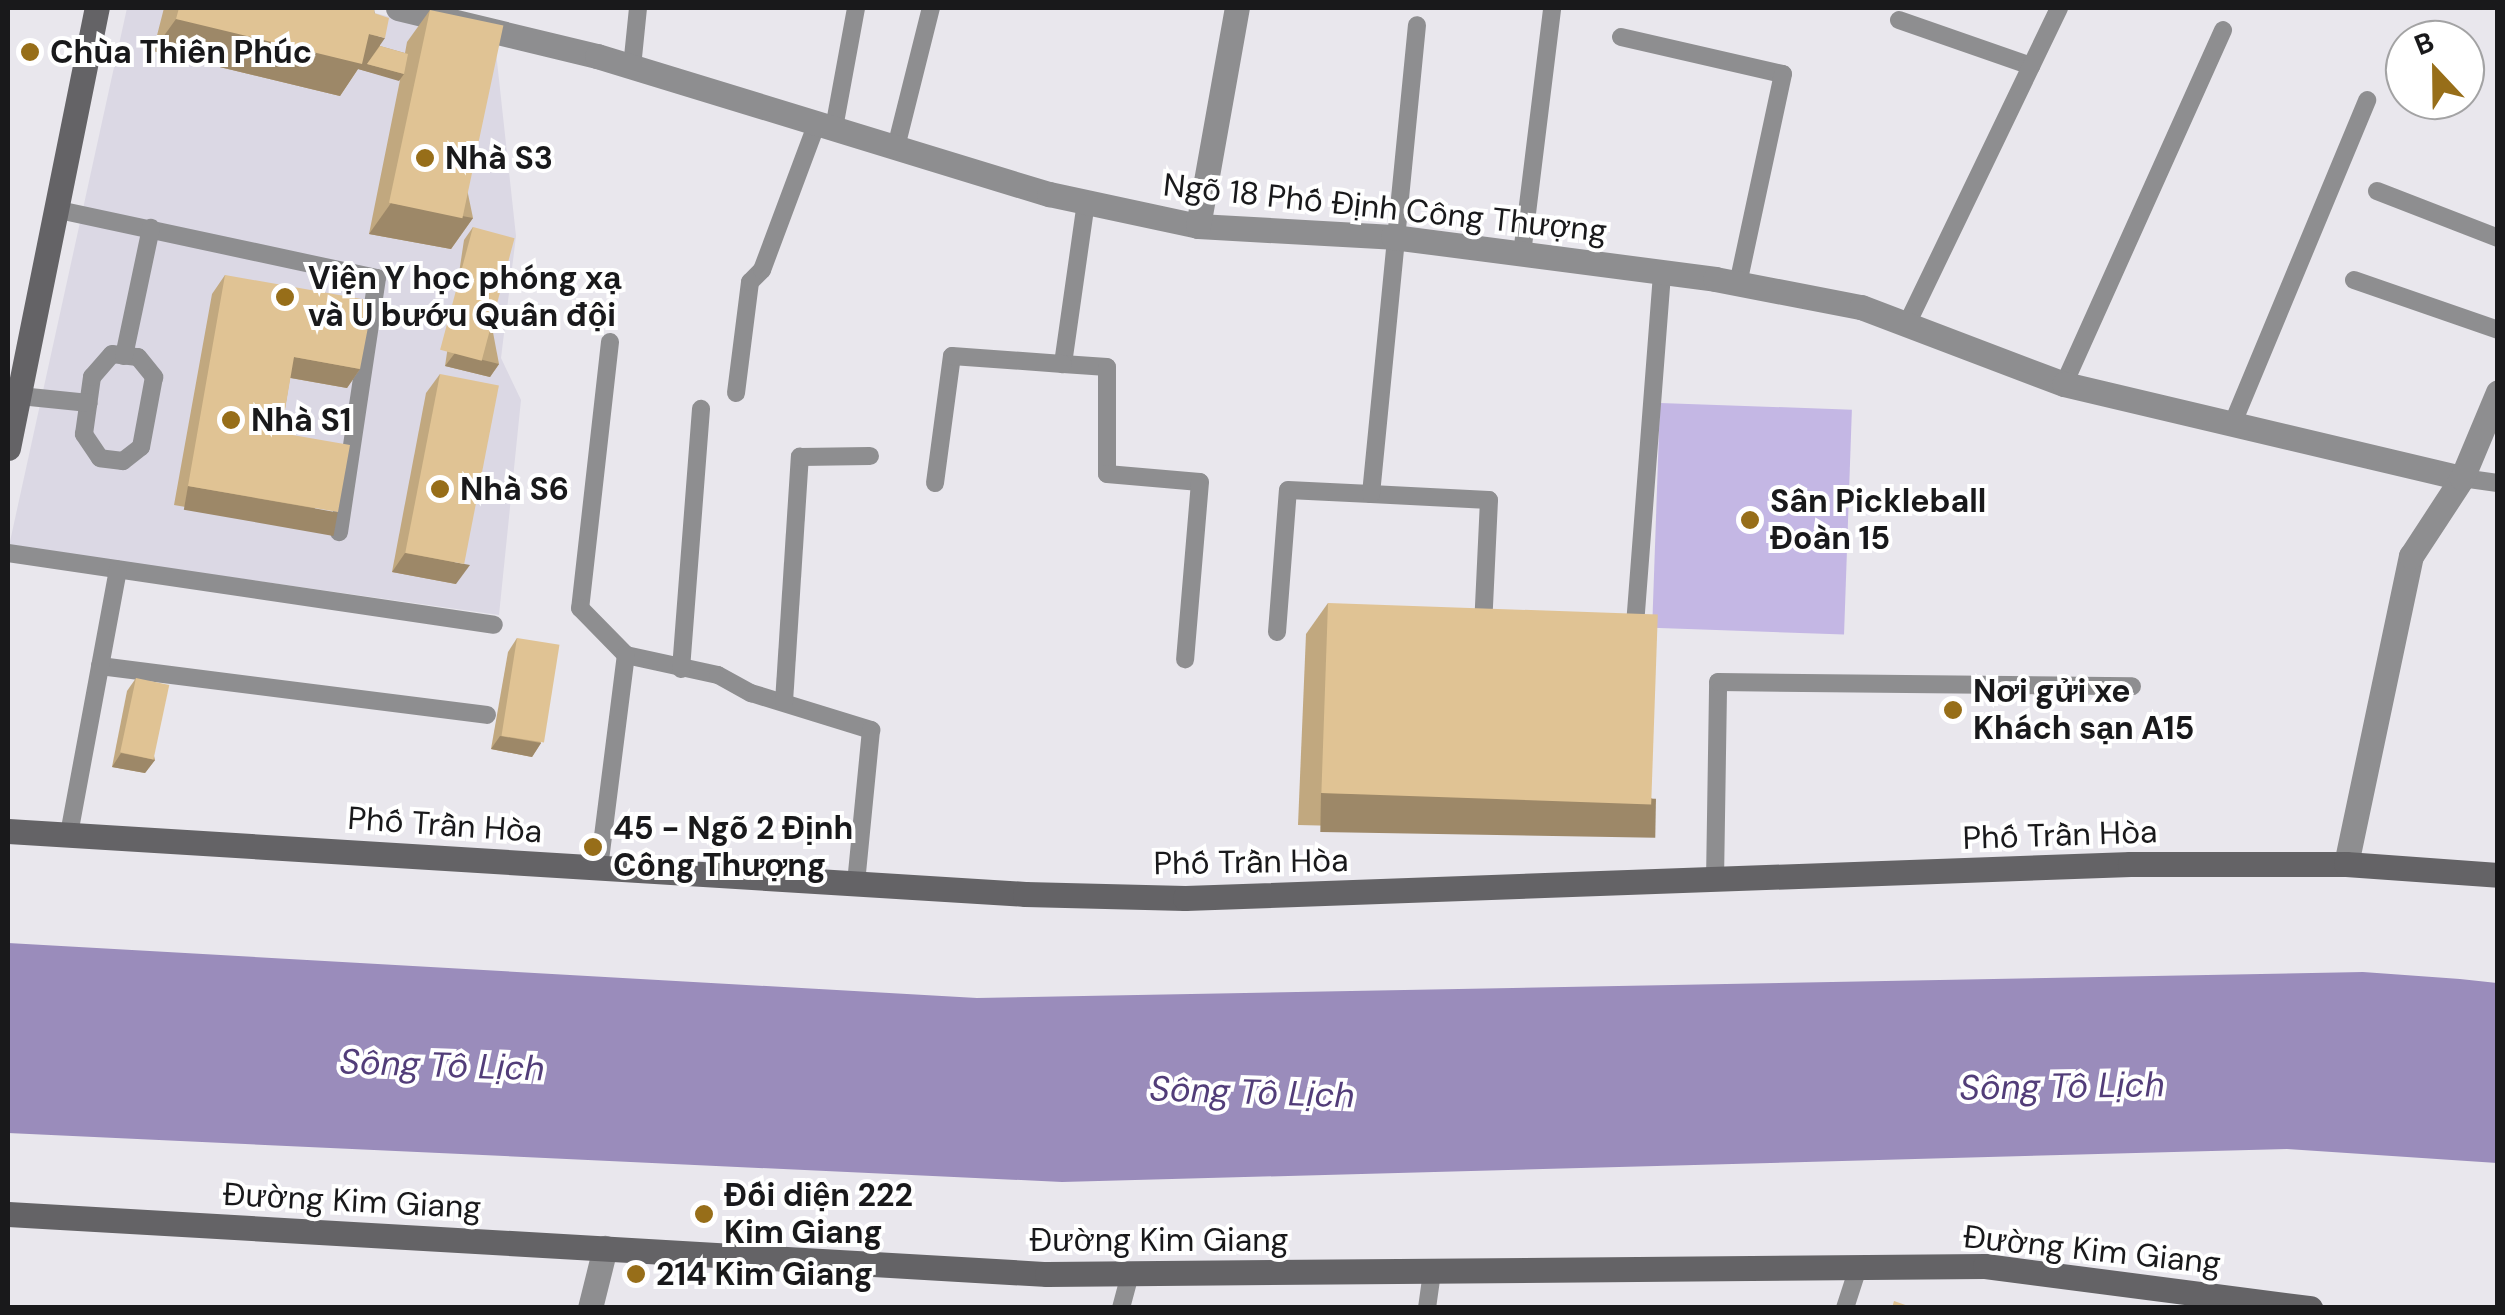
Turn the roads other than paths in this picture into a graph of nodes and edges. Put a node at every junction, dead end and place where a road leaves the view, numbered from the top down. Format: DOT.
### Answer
graph roads {
  1 [pos="97,8"];
  2 [pos="398,8"];
  3 [pos="638,8"];
  4 [pos="856,8"];
  5 [pos="932,8"];
  6 [pos="1238,8"];
  7 [pos="1552,8"];
  8 [pos="2059,8"];
  9 [pos="1899,20"];
  10 [pos="1417,25"];
  11 [pos="2223,30"];
  12 [pos="1622,37"];
  13 [pos="2031,66"];
  14 [pos="632,67"];
  15 [pos="2367,100"];
  16 [pos="826,126"];
  17 [pos="896,148"];
  18 [pos="2378,191"];
  19 [pos="1086,202"];
  20 [pos="59,210"];
  21 [pos="1198,226"];
  22 [pos="151,228"];
  23 [pos="1392,236"];
  24 [pos="2498,238"];
  25 [pos="1522,254"];
  26 [pos="1662,272"];
  27 [pos="2354,280"];
  28 [pos="1738,284"];
  29 [pos="1908,322"];
  30 [pos="2498,330"];
  31 [pos="610,342"];
  32 [pos="124,356"];
  33 [pos="1063,364"];
  34 [pos="2064,384"];
  35 [pos="2498,392"];
  36 [pos="736,393"];
  37 [pos="88,403"];
  38 [pos="14,408"];
  39 [pos="701,409"];
  40 [pos="2232,426"];
  41 [pos="8,448"];
  42 [pos="870,456"];
  43 [pos="2462,478"];
  44 [pos="935,483"];
  45 [pos="2498,483"];
  46 [pos="1372,494"];
  47 [pos="339,532"];
  48 [pos="8,553"];
  49 [pos="118,570"];
  50 [pos="494,624"];
  51 [pos="1482,624"];
  52 [pos="1635,624"];
  53 [pos="1278,632"];
  54 [pos="626,655"];
  55 [pos="1185,659"];
  56 [pos="100,666"];
  57 [pos="681,669"];
  58 [pos="2132,686"];
  59 [pos="784,702"];
  60 [pos="487,715"];
  61 [pos="8,830"];
  62 [pos="69,834"];
  63 [pos="2346,864"];
  64 [pos="598,868"];
  65 [pos="2498,875"];
  66 [pos="1715,881"];
  67 [pos="856,883"];
  68 [pos="8,1214"];
  69 [pos="605,1248"];
  70 [pos="1858,1268"];
  71 [pos="1432,1273"];
  72 [pos="1130,1274"];
  73 [pos="590,1308"];
  74 [pos="1121,1308"];
  75 [pos="1426,1308"];
  76 [pos="1846,1308"];
  77 [pos="2310,1308"];
  1 -- 20 [label="main road"];
  2 -- 14 [label="street, Ngõ 18 Phố Định Công Thượng"];
  3 -- 14 [label="lane"];
  4 -- 16 [label="lane"];
  5 -- 17 [label="lane"];
  6 -- 21 [label="street"];
  7 -- 25 [label="lane"];
  8 -- 13 [label="lane"];
  9 -- 13 [label="lane"];
  10 -- 23 [label="lane"];
  11 -- 34 [label="lane"];
  12 -- 28 [label="lane"];
  13 -- 29 [label="lane"];
  14 -- 16 [label="street, Ngõ 18 Phố Định Công Thượng"];
  15 -- 40 [label="lane"];
  16 -- 17 [label="street, Ngõ 18 Phố Định Công Thượng"];
  16 -- 36 [label="lane"];
  17 -- 19 [label="street, Ngõ 18 Phố Định Công Thượng"];
  18 -- 24 [label="lane"];
  19 -- 21 [label="street, Ngõ 18 Phố Định Công Thượng"];
  19 -- 33 [label="lane"];
  20 -- 22 [label="lane"];
  20 -- 38 [label="main road"];
  21 -- 23 [label="street, Ngõ 18 Phố Định Công Thượng"];
  22 -- 32 [label="lane"];
  22 -- 47 [label="lane"];
  23 -- 25 [label="street, Ngõ 18 Phố Định Công Thượng"];
  23 -- 46 [label="lane"];
  25 -- 26 [label="street, Ngõ 18 Phố Định Công Thượng"];
  26 -- 28 [label="street, Ngõ 18 Phố Định Công Thượng"];
  26 -- 52 [label="lane"];
  27 -- 30 [label="lane"];
  28 -- 29 [label="street, Ngõ 18 Phố Định Công Thượng"];
  29 -- 34 [label="street, Ngõ 18 Phố Định Công Thượng"];
  31 -- 54 [label="lane"];
  32 -- 37 [label="lane"];
  32 -- 37 [label="lane"];
  33 -- 44 [label="lane"];
  33 -- 55 [label="lane"];
  34 -- 40 [label="street, Ngõ 18 Phố Định Công Thượng"];
  35 -- 43 [label="street"];
  37 -- 38 [label="lane"];
  38 -- 41 [label="main road"];
  39 -- 57 [label="lane"];
  40 -- 43 [label="street, Ngõ 18 Phố Định Công Thượng"];
  42 -- 59 [label="lane"];
  43 -- 45 [label="lane, Ngõ 18 Phố Định Công Thượng"];
  43 -- 63 [label="street"];
  46 -- 51 [label="lane"];
  46 -- 53 [label="lane"];
  48 -- 49 [label="lane"];
  49 -- 50 [label="lane"];
  49 -- 56 [label="lane"];
  54 -- 57 [label="lane"];
  54 -- 64 [label="lane"];
  56 -- 60 [label="lane"];
  56 -- 62 [label="lane"];
  57 -- 59 [label="lane"];
  58 -- 66 [label="lane"];
  59 -- 67 [label="lane"];
  61 -- 62 [label="main road, Phố Trần Hòa"];
  62 -- 64 [label="main road, Phố Trần Hòa"];
  63 -- 65 [label="main road, Phố Trần Hòa"];
  63 -- 66 [label="main road, Phố Trần Hòa"];
  64 -- 67 [label="main road, Phố Trần Hòa"];
  66 -- 67 [label="main road, Phố Trần Hòa"];
  68 -- 69 [label="main road, Đường Kim Giang"];
  69 -- 72 [label="main road, Đường Kim Giang"];
  69 -- 73 [label="street"];
  70 -- 71 [label="main road, Đường Kim Giang"];
  70 -- 76 [label="lane"];
  70 -- 77 [label="main road, Đường Kim Giang"];
  71 -- 72 [label="main road, Đường Kim Giang"];
  71 -- 75 [label="lane"];
  72 -- 74 [label="lane"];
}
